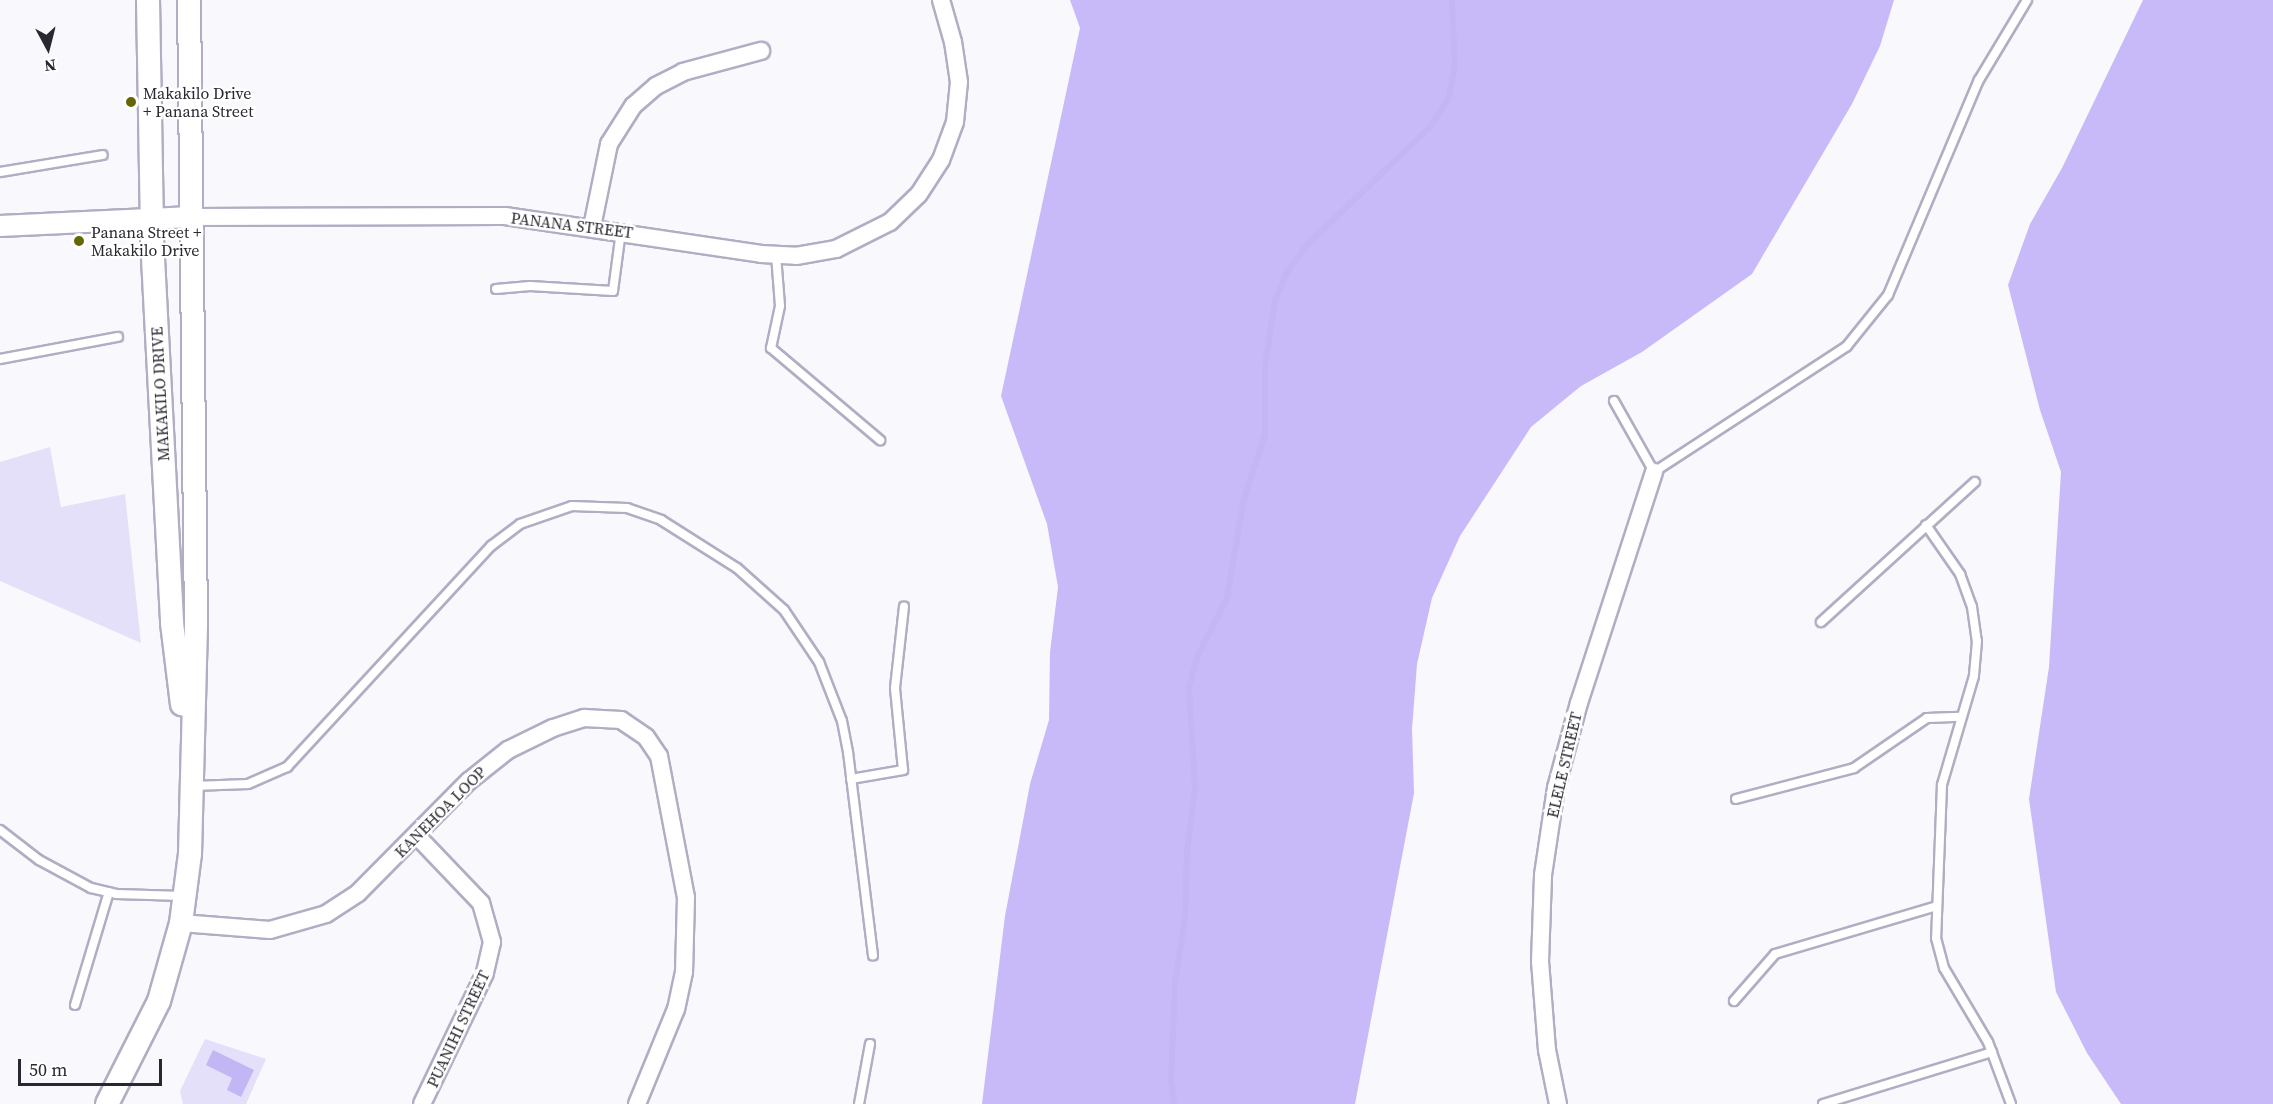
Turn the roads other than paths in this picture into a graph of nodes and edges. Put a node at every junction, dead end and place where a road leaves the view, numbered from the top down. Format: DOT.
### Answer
graph roads {
  1 [pos="148,0"];
  2 [pos="189,0"];
  3 [pos="941,0"];
  4 [pos="2027,0"];
  5 [pos="761,51"];
  6 [pos="103,155"];
  7 [pos="0,172"];
  8 [pos="192,217"];
  9 [pos="152,218"];
  10 [pos="0,226"];
  11 [pos="592,227"];
  12 [pos="622,231"];
  13 [pos="776,255"];
  14 [pos="496,290"];
  15 [pos="118,337"];
  16 [pos="0,358"];
  17 [pos="1614,401"];
  18 [pos="880,440"];
  19 [pos="1654,472"];
  20 [pos="1975,482"];
  21 [pos="1926,525"];
  22 [pos="904,606"];
  23 [pos="1821,622"];
  24 [pos="1961,717"];
  25 [pos="851,779"];
  26 [pos="192,786"];
  27 [pos="1736,800"];
  28 [pos="0,830"];
  29 [pos="417,836"];
  30 [pos="109,892"];
  31 [pos="184,896"];
  32 [pos="1937,906"];
  33 [pos="182,923"];
  34 [pos="873,954"];
  35 [pos="1734,1001"];
  36 [pos="75,1005"];
  37 [pos="870,1044"];
  38 [pos="1992,1052"];
  39 [pos="107,1104"];
  40 [pos="422,1104"];
  41 [pos="637,1104"];
  42 [pos="859,1104"];
  43 [pos="1558,1104"];
  44 [pos="1823,1104"];
  45 [pos="2011,1104"];
  1 -- 9 [label="main road, MAKAKILO DRIVE"];
  2 -- 8 [label="main road, MAKAKILO DRIVE"];
  3 -- 13 [label="street, PANANA STREET"];
  4 -- 19 [label="lane"];
  5 -- 11 [label="street"];
  6 -- 7 [label="lane"];
  8 -- 9 [label="street, PANANA STREET"];
  8 -- 11 [label="street, PANANA STREET"];
  8 -- 26 [label="main road, MAKAKILO DRIVE"];
  9 -- 10 [label="street, PANANA STREET"];
  9 -- 26 [label="main road, MAKAKILO DRIVE"];
  11 -- 12 [label="street, PANANA STREET"];
  12 -- 13 [label="street, PANANA STREET"];
  12 -- 14 [label="lane"];
  13 -- 18 [label="lane"];
  15 -- 16 [label="lane"];
  17 -- 19 [label="lane"];
  19 -- 43 [label="street, ELELE STREET"];
  20 -- 21 [label="lane"];
  21 -- 23 [label="lane"];
  21 -- 24 [label="lane"];
  22 -- 25 [label="lane"];
  24 -- 27 [label="lane"];
  24 -- 32 [label="lane"];
  25 -- 26 [label="lane"];
  25 -- 34 [label="lane"];
  26 -- 31 [label="main road, MAKAKILO DRIVE"];
  28 -- 30 [label="lane"];
  29 -- 33 [label="street, KANEHOA LOOP"];
  29 -- 40 [label="street, PUANIHI STREET"];
  29 -- 41 [label="street, KANEHOA LOOP"];
  30 -- 31 [label="lane"];
  30 -- 36 [label="lane"];
  31 -- 33 [label="main road, MAKAKILO DRIVE"];
  32 -- 35 [label="lane"];
  32 -- 38 [label="lane"];
  33 -- 39 [label="main road, MAKAKILO DRIVE"];
  37 -- 42 [label="lane"];
  38 -- 44 [label="lane"];
  38 -- 45 [label="lane"];
}
